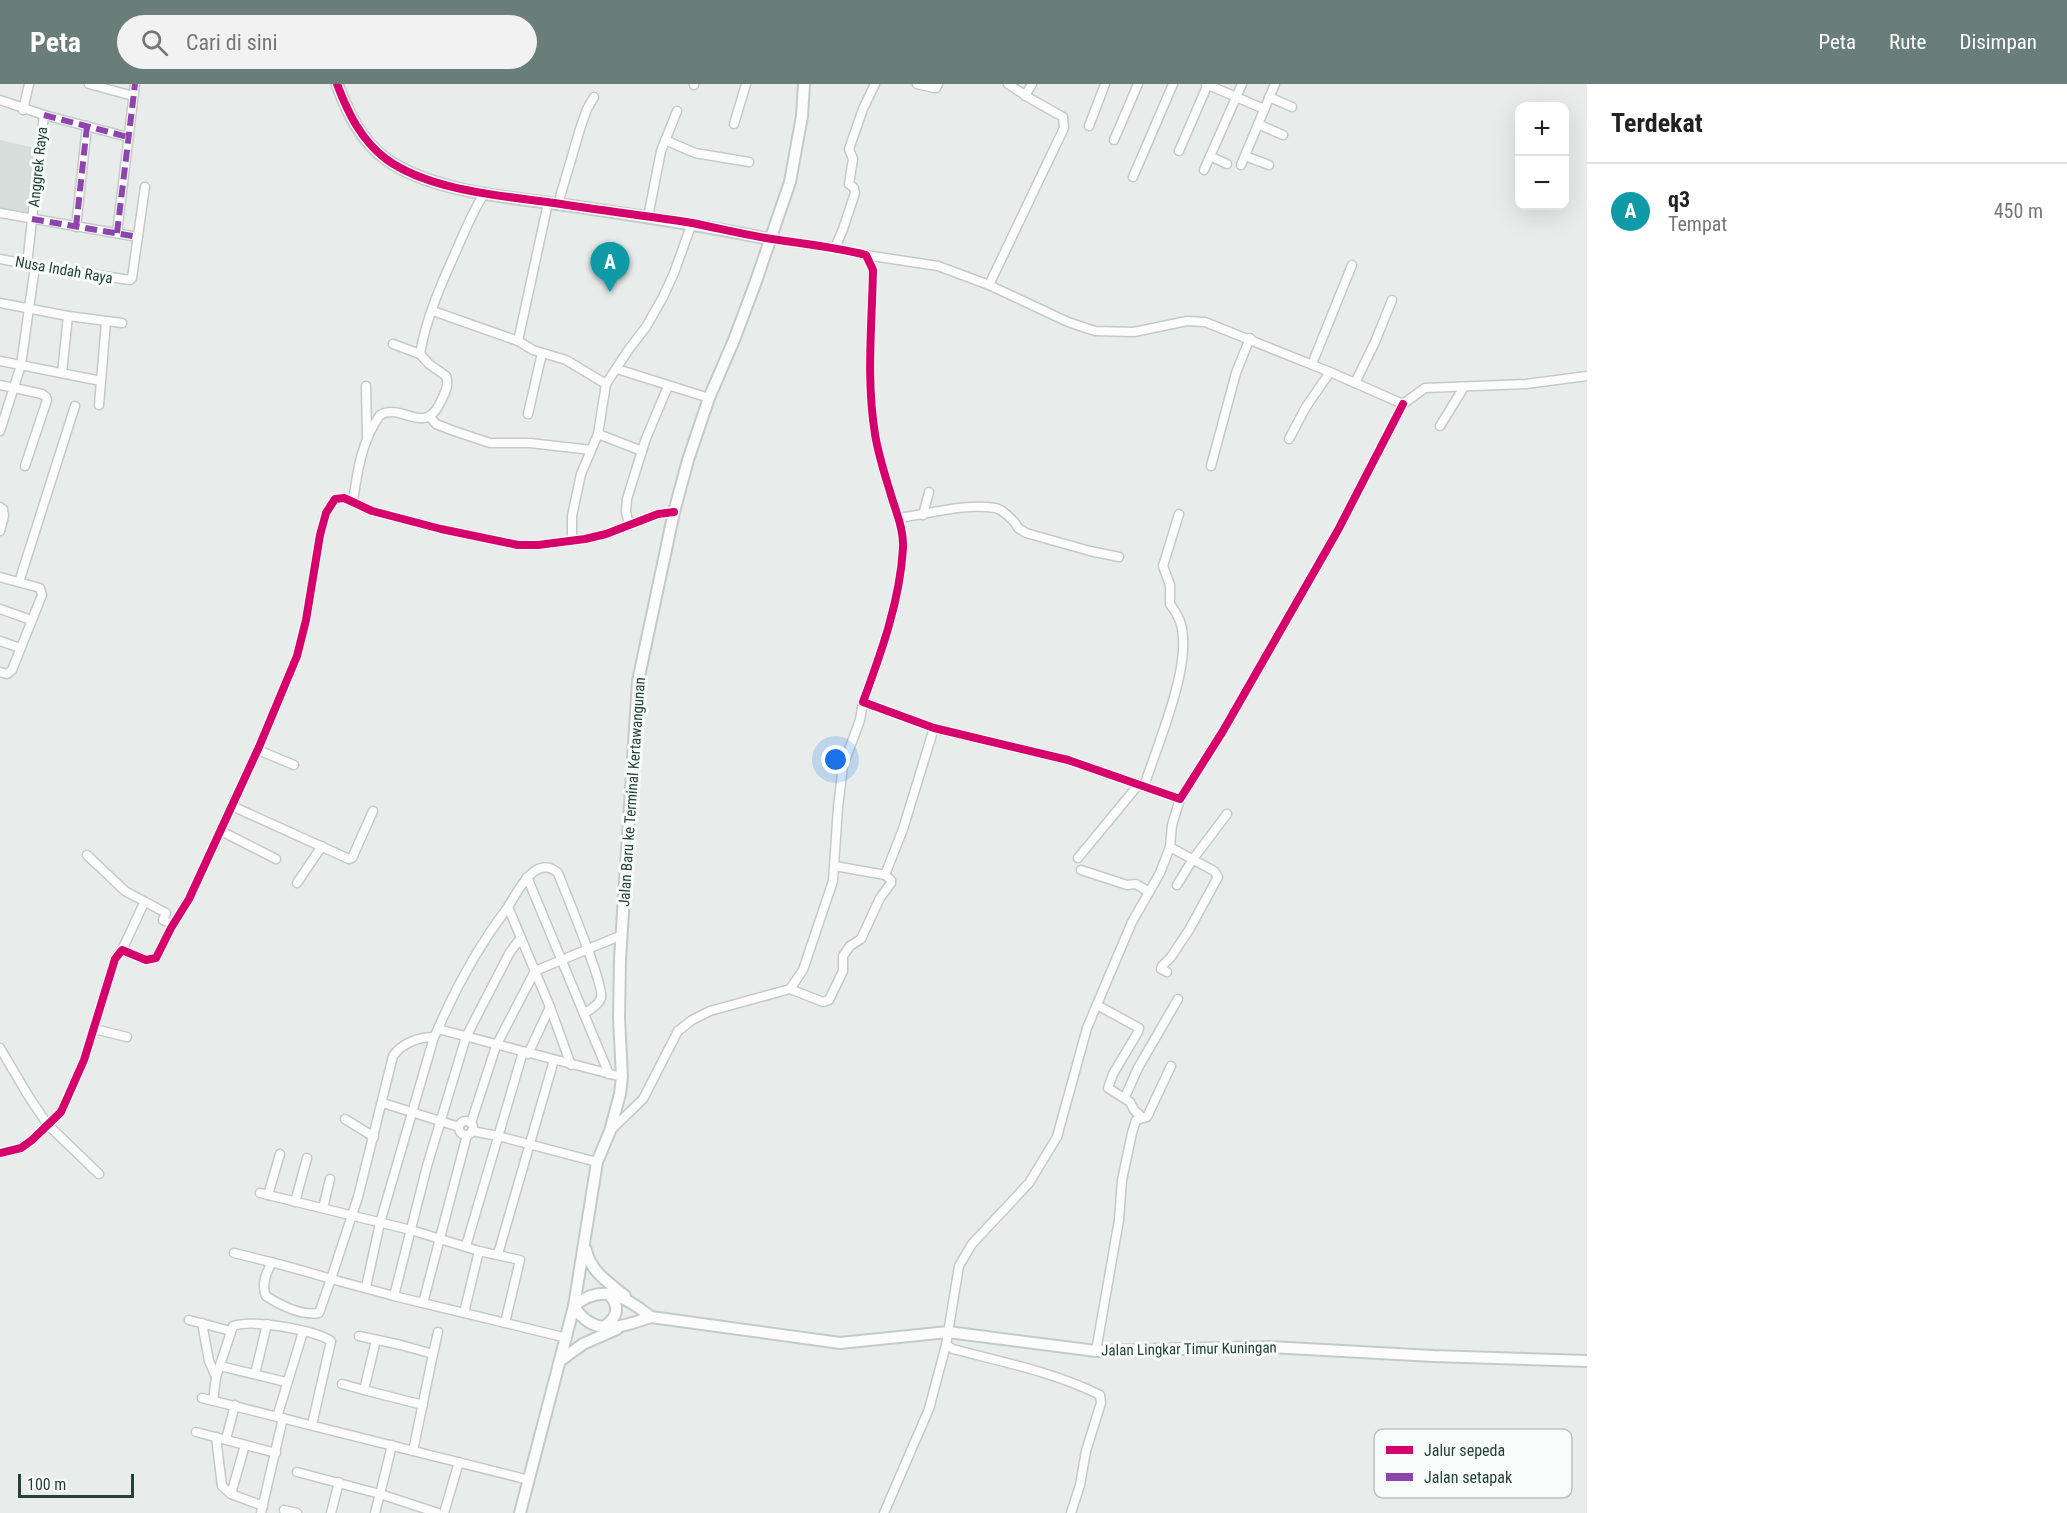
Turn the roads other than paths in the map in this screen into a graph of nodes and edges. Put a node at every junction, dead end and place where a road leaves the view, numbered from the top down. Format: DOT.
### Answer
graph roads {
  1 [pos="29,84"];
  2 [pos="89,84"];
  3 [pos="135,84"];
  4 [pos="337,84"];
  5 [pos="746,84"];
  6 [pos="804,84"];
  7 [pos="875,84"];
  8 [pos="917,84"];
  9 [pos="938,84"];
  10 [pos="1008,84"];
  11 [pos="1032,84"];
  12 [pos="1105,84"];
  13 [pos="1138,84"];
  14 [pos="1173,84"];
  15 [pos="1208,84"];
  16 [pos="1242,84"];
  17 [pos="1275,84"];
  18 [pos="133,96"];
  19 [pos="1025,96"];
  20 [pos="594,97"];
  21 [pos="1236,97"];
  22 [pos="1269,97"];
  23 [pos="0,100"];
  24 [pos="1292,107"];
  25 [pos="1264,109"];
  26 [pos="23,110"];
  27 [pos="677,111"];
  28 [pos="44,116"];
  29 [pos="734,124"];
  30 [pos="1258,124"];
  31 [pos="87,126"];
  32 [pos="1089,126"];
  33 [pos="1283,135"];
  34 [pos="128,137"];
  35 [pos="665,140"];
  36 [pos="1114,140"];
  37 [pos="1179,151"];
  38 [pos="1210,156"];
  39 [pos="1245,156"];
  40 [pos="749,162"];
  41 [pos="1227,164"];
  42 [pos="1241,165"];
  43 [pos="1269,165"];
  44 [pos="1204,170"];
  45 [pos="1133,177"];
  46 [pos="145,187"];
  47 [pos="484,194"];
  48 [pos="553,203"];
  49 [pos="0,213"];
  50 [pos="648,217"];
  51 [pos="32,219"];
  52 [pos="692,224"];
  53 [pos="76,227"];
  54 [pos="117,233"];
  55 [pos="138,237"];
  56 [pos="770,239"];
  57 [pos="835,248"];
  58 [pos="866,255"];
  59 [pos="0,259"];
  60 [pos="31,265"];
  61 [pos="1352,265"];
  62 [pos="989,285"];
  63 [pos="1392,300"];
  64 [pos="0,303"];
  65 [pos="30,308"];
  66 [pos="433,310"];
  67 [pos="68,316"];
  68 [pos="106,322"];
  69 [pos="122,323"];
  70 [pos="1250,338"];
  71 [pos="518,341"];
  72 [pos="393,344"];
  73 [pos="542,353"];
  74 [pos="420,354"];
  75 [pos="0,361"];
  76 [pos="1312,364"];
  77 [pos="21,365"];
  78 [pos="616,369"];
  79 [pos="1330,372"];
  80 [pos="62,373"];
  81 [pos="1587,376"];
  82 [pos="101,381"];
  83 [pos="1355,383"];
  84 [pos="606,384"];
  85 [pos="0,385"];
  86 [pos="366,386"];
  87 [pos="668,386"];
  88 [pos="1464,387"];
  89 [pos="14,388"];
  90 [pos="709,398"];
  91 [pos="1403,404"];
  92 [pos="99,405"];
  93 [pos="75,406"];
  94 [pos="528,414"];
  95 [pos="430,417"];
  96 [pos="1440,426"];
  97 [pos="0,431"];
  98 [pos="598,434"];
  99 [pos="1289,439"];
  100 [pos="367,440"];
  101 [pos="591,450"];
  102 [pos="642,451"];
  103 [pos="25,466"];
  104 [pos="1210,466"];
  105 [pos="929,492"];
  106 [pos="353,502"];
  107 [pos="0,507"];
  108 [pos="674,512"];
  109 [pos="1179,514"];
  110 [pos="923,515"];
  111 [pos="898,518"];
  112 [pos="629,526"];
  113 [pos="0,531"];
  114 [pos="572,540"];
  115 [pos="1119,557"];
  116 [pos="0,577"];
  117 [pos="19,582"];
  118 [pos="0,609"];
  119 [pos="31,620"];
  120 [pos="0,641"];
  121 [pos="20,648"];
  122 [pos="0,672"];
  123 [pos="863,702"];
  124 [pos="934,728"];
  125 [pos="258,750"];
  126 [pos="294,765"];
  127 [pos="1142,785"];
  128 [pos="1180,799"];
  129 [pos="232,806"];
  130 [pos="374,811"];
  131 [pos="1227,814"];
  132 [pos="221,831"];
  133 [pos="322,846"];
  134 [pos="1170,847"];
  135 [pos="87,855"];
  136 [pos="1078,858"];
  137 [pos="276,859"];
  138 [pos="1193,859"];
  139 [pos="835,866"];
  140 [pos="1081,870"];
  141 [pos="885,875"];
  142 [pos="527,877"];
  143 [pos="297,883"];
  144 [pos="1177,885"];
  145 [pos="1149,892"];
  146 [pos="144,903"];
  147 [pos="508,907"];
  148 [pos="172,925"];
  149 [pos="622,935"];
  150 [pos="520,939"];
  151 [pos="588,949"];
  152 [pos="122,950"];
  153 [pos="562,958"];
  154 [pos="535,971"];
  155 [pos="1167,972"];
  156 [pos="790,989"];
  157 [pos="1178,999"];
  158 [pos="1097,1005"];
  159 [pos="550,1007"];
  160 [pos="584,1014"];
  161 [pos="93,1029"];
  162 [pos="436,1033"];
  163 [pos="127,1037"];
  164 [pos="466,1037"];
  165 [pos="496,1046"];
  166 [pos="0,1048"];
  167 [pos="526,1053"];
  168 [pos="554,1060"];
  169 [pos="571,1065"];
  170 [pos="1171,1066"];
  171 [pos="609,1074"];
  172 [pos="622,1077"];
  173 [pos="1125,1097"];
  174 [pos="383,1103"];
  175 [pos="412,1111"];
  176 [pos="1142,1117"];
  177 [pos="345,1119"];
  178 [pos="440,1120"];
  179 [pos="50,1123"];
  180 [pos="470,1130"];
  181 [pos="610,1131"];
  182 [pos="498,1136"];
  183 [pos="374,1137"];
  184 [pos="528,1144"];
  185 [pos="0,1153"];
  186 [pos="280,1154"];
  187 [pos="306,1158"];
  188 [pos="597,1162"];
  189 [pos="99,1174"];
  190 [pos="330,1179"];
  191 [pos="295,1202"];
  192 [pos="323,1208"];
  193 [pos="352,1216"];
  194 [pos="380,1223"];
  195 [pos="411,1230"];
  196 [pos="440,1240"];
  197 [pos="585,1244"];
  198 [pos="465,1246"];
  199 [pos="478,1251"];
  200 [pos="234,1253"];
  201 [pos="498,1254"];
  202 [pos="272,1262"];
  203 [pos="331,1279"];
  204 [pos="366,1287"];
  205 [pos="609,1294"];
  206 [pos="394,1296"];
  207 [pos="632,1302"];
  208 [pos="423,1303"];
  209 [pos="574,1306"];
  210 [pos="464,1314"];
  211 [pos="651,1317"];
  212 [pos="189,1320"];
  213 [pos="202,1323"];
  214 [pos="505,1323"];
  215 [pos="267,1324"];
  216 [pos="629,1324"];
  217 [pos="605,1327"];
  218 [pos="231,1331"];
  219 [pos="303,1332"];
  220 [pos="438,1332"];
  221 [pos="948,1332"];
  222 [pos="359,1336"];
  223 [pos="567,1338"];
  224 [pos="376,1340"];
  225 [pos="946,1345"];
  226 [pos="1096,1351"];
  227 [pos="433,1354"];
  228 [pos="561,1360"];
  229 [pos="1587,1361"];
  230 [pos="220,1366"];
  231 [pos="255,1374"];
  232 [pos="216,1377"];
  233 [pos="286,1382"];
  234 [pos="342,1384"];
  235 [pos="364,1390"];
  236 [pos="202,1398"];
  237 [pos="213,1401"];
  238 [pos="235,1405"];
  239 [pos="423,1405"];
  240 [pos="280,1417"];
  241 [pos="312,1425"];
  242 [pos="196,1432"];
  243 [pos="216,1437"];
  244 [pos="226,1439"];
  245 [pos="245,1445"];
  246 [pos="392,1445"];
  247 [pos="413,1451"];
  248 [pos="276,1453"];
  249 [pos="459,1462"];
  250 [pos="297,1472"];
  251 [pos="529,1480"];
  252 [pos="339,1482"];
  253 [pos="231,1494"];
  254 [pos="380,1494"];
  255 [pos="262,1510"];
  256 [pos="284,1510"];
  257 [pos="297,1513"];
  258 [pos="331,1513"];
  259 [pos="375,1513"];
  260 [pos="438,1513"];
  261 [pos="444,1513"];
  262 [pos="520,1513"];
  263 [pos="884,1513"];
  264 [pos="1071,1513"];
  1 -- 26 [label="street"];
  2 -- 18 [label="street"];
  3 -- 18 [label="street"];
  4 -- 47 [label="main road"];
  5 -- 29 [label="street"];
  6 -- 56 [label="main road, Jalan Baru ke Terminal Kertawangunan"];
  7 -- 57 [label="street"];
  8 -- 9 [label="street"];
  10 -- 19 [label="street"];
  11 -- 19 [label="street"];
  12 -- 32 [label="street"];
  13 -- 36 [label="street"];
  14 -- 45 [label="street"];
  15 -- 21 [label="street"];
  15 -- 37 [label="street"];
  16 -- 21 [label="street"];
  17 -- 22 [label="street"];
  18 -- 34 [label="street"];
  19 -- 62 [label="street"];
  20 -- 48 [label="street"];
  21 -- 25 [label="street"];
  21 -- 38 [label="street"];
  22 -- 24 [label="street"];
  22 -- 25 [label="street"];
  23 -- 26 [label="street, Anggrek Raya"];
  25 -- 30 [label="street"];
  26 -- 28 [label="street, Anggrek Raya"];
  27 -- 35 [label="street"];
  28 -- 31 [label="street"];
  28 -- 51 [label="street, Anggrek Raya"];
  30 -- 33 [label="street"];
  30 -- 39 [label="street"];
  31 -- 34 [label="street"];
  31 -- 53 [label="street"];
  34 -- 54 [label="street"];
  35 -- 40 [label="street"];
  35 -- 50 [label="street"];
  38 -- 41 [label="street"];
  38 -- 44 [label="street"];
  39 -- 42 [label="street"];
  39 -- 43 [label="street"];
  46 -- 55 [label="street"];
  47 -- 48 [label="main road"];
  47 -- 66 [label="street"];
  48 -- 50 [label="main road"];
  48 -- 71 [label="street"];
  49 -- 51 [label="street"];
  50 -- 52 [label="main road"];
  51 -- 53 [label="street"];
  51 -- 60 [label="street, Anggrek Raya"];
  52 -- 56 [label="main road"];
  52 -- 78 [label="street"];
  53 -- 54 [label="street"];
  54 -- 55 [label="street"];
  55 -- 60 [label="street, Nusa Indah Raya"];
  56 -- 57 [label="street"];
  56 -- 90 [label="main road, Jalan Baru ke Terminal Kertawangunan"];
  57 -- 58 [label="street"];
  58 -- 62 [label="street"];
  58 -- 111 [label="street"];
  59 -- 60 [label="street, Nusa Indah Raya"];
  60 -- 65 [label="street, Anggrek Raya"];
  61 -- 76 [label="street"];
  62 -- 70 [label="street"];
  63 -- 83 [label="street"];
  64 -- 65 [label="street"];
  65 -- 67 [label="street"];
  65 -- 77 [label="street, Anggrek Raya"];
  66 -- 71 [label="street"];
  66 -- 74 [label="street"];
  67 -- 68 [label="street"];
  67 -- 80 [label="street"];
  68 -- 69 [label="street"];
  68 -- 82 [label="street"];
  70 -- 76 [label="street"];
  70 -- 104 [label="street"];
  71 -- 73 [label="street"];
  72 -- 74 [label="street"];
  73 -- 84 [label="street"];
  73 -- 94 [label="street"];
  74 -- 95 [label="street"];
  75 -- 77 [label="street"];
  76 -- 79 [label="street"];
  77 -- 80 [label="street"];
  77 -- 89 [label="street, Anggrek Raya"];
  78 -- 84 [label="street"];
  78 -- 87 [label="street"];
  79 -- 83 [label="street"];
  79 -- 99 [label="street"];
  80 -- 82 [label="street"];
  81 -- 88 [label="street"];
  82 -- 92 [label="street"];
  83 -- 91 [label="street"];
  84 -- 98 [label="street"];
  85 -- 89 [label="street"];
  86 -- 100 [label="street"];
  87 -- 90 [label="street"];
  87 -- 102 [label="street"];
  88 -- 91 [label="street"];
  88 -- 96 [label="street"];
  89 -- 97 [label="street, Anggrek Raya"];
  89 -- 103 [label="street"];
  90 -- 108 [label="main road, Jalan Baru ke Terminal Kertawangunan"];
  91 -- 128 [label="street"];
  93 -- 117 [label="street"];
  95 -- 100 [label="street"];
  95 -- 101 [label="street"];
  98 -- 101 [label="street"];
  98 -- 102 [label="street"];
  100 -- 106 [label="street"];
  101 -- 114 [label="street"];
  102 -- 112 [label="street"];
  105 -- 110 [label="street"];
  106 -- 114 [label="street"];
  106 -- 125 [label="street"];
  107 -- 113 [label="street"];
  108 -- 112 [label="street"];
  108 -- 149 [label="main road, Jalan Baru ke Terminal Kertawangunan"];
  109 -- 127 [label="street"];
  110 -- 111 [label="street"];
  110 -- 115 [label="street"];
  111 -- 123 [label="street"];
  112 -- 114 [label="street"];
  116 -- 117 [label="street"];
  117 -- 119 [label="street"];
  118 -- 119 [label="street"];
  119 -- 121 [label="street"];
  120 -- 121 [label="street"];
  121 -- 122 [label="street"];
  123 -- 124 [label="street"];
  123 -- 139 [label="street"];
  124 -- 127 [label="street"];
  124 -- 141 [label="street"];
  125 -- 126 [label="street"];
  125 -- 129 [label="street"];
  127 -- 128 [label="street"];
  127 -- 136 [label="street"];
  128 -- 134 [label="street"];
  129 -- 132 [label="street"];
  129 -- 133 [label="street"];
  130 -- 133 [label="street"];
  131 -- 138 [label="street"];
  132 -- 137 [label="street"];
  132 -- 148 [label="street"];
  133 -- 143 [label="street"];
  134 -- 138 [label="street"];
  134 -- 145 [label="street"];
  135 -- 146 [label="street"];
  138 -- 144 [label="street"];
  138 -- 155 [label="street"];
  139 -- 141 [label="street"];
  139 -- 156 [label="street"];
  140 -- 145 [label="street"];
  141 -- 156 [label="street"];
  142 -- 147 [label="street"];
  142 -- 151 [label="street"];
  142 -- 153 [label="street"];
  145 -- 158 [label="street"];
  146 -- 148 [label="street"];
  146 -- 152 [label="street"];
  147 -- 150 [label="street"];
  147 -- 162 [label="street"];
  148 -- 152 [label="street"];
  149 -- 151 [label="street"];
  149 -- 172 [label="main road, Jalan Baru ke Terminal Kertawangunan"];
  150 -- 154 [label="street"];
  150 -- 164 [label="street"];
  151 -- 153 [label="street"];
  151 -- 160 [label="street"];
  152 -- 161 [label="street"];
  153 -- 154 [label="street"];
  153 -- 160 [label="street"];
  154 -- 159 [label="street"];
  154 -- 165 [label="street"];
  156 -- 181 [label="street"];
  157 -- 173 [label="street"];
  158 -- 173 [label="street"];
  158 -- 221 [label="street"];
  159 -- 167 [label="street"];
  159 -- 169 [label="street"];
  160 -- 171 [label="street"];
  161 -- 163 [label="street"];
  161 -- 179 [label="street"];
  162 -- 164 [label="street"];
  162 -- 174 [label="street"];
  162 -- 175 [label="street"];
  164 -- 165 [label="street"];
  164 -- 178 [label="street"];
  165 -- 167 [label="street"];
  165 -- 180 [label="street"];
  166 -- 179 [label="street"];
  167 -- 168 [label="street"];
  167 -- 182 [label="street"];
  168 -- 169 [label="street"];
  168 -- 184 [label="street"];
  169 -- 171 [label="street"];
  170 -- 176 [label="street"];
  171 -- 172 [label="street"];
  172 -- 181 [label="main road, Jalan Baru ke Terminal Kertawangunan"];
  173 -- 176 [label="street"];
  174 -- 175 [label="street"];
  174 -- 183 [label="street"];
  175 -- 178 [label="street"];
  175 -- 194 [label="street"];
  176 -- 226 [label="street"];
  177 -- 183 [label="street"];
  178 -- 180 [label="street"];
  178 -- 195 [label="street"];
  179 -- 185 [label="street"];
  179 -- 189 [label="street"];
  180 -- 182 [label="street"];
  180 -- 196 [label="street"];
  181 -- 188 [label="main road, Jalan Baru ke Terminal Kertawangunan"];
  182 -- 184 [label="street"];
  182 -- 198 [label="street"];
  183 -- 193 [label="street"];
  184 -- 188 [label="street"];
  184 -- 201 [label="street"];
  186 -- 191 [label="street"];
  187 -- 191 [label="street"];
  188 -- 197 [label="main road, Jalan Baru ke Terminal Kertawangunan"];
  190 -- 192 [label="street"];
  191 -- 192 [label="street"];
  192 -- 193 [label="street"];
  193 -- 194 [label="street"];
  193 -- 203 [label="street"];
  194 -- 195 [label="street"];
  194 -- 204 [label="street"];
  195 -- 196 [label="street"];
  195 -- 206 [label="street"];
  196 -- 198 [label="street"];
  196 -- 208 [label="street"];
  197 -- 207 [label="main road"];
  197 -- 209 [label="main road, Jalan Baru ke Terminal Kertawangunan"];
  198 -- 199 [label="street"];
  199 -- 201 [label="street"];
  199 -- 210 [label="street"];
  200 -- 202 [label="street"];
  201 -- 214 [label="street"];
  202 -- 203 [label="street"];
  202 -- 203 [label="street"];
  203 -- 204 [label="street"];
  204 -- 206 [label="street"];
  205 -- 207 [label="main road"];
  205 -- 209 [label="main road"];
  205 -- 217 [label="main road"];
  206 -- 208 [label="street"];
  207 -- 211 [label="main road"];
  208 -- 210 [label="street"];
  209 -- 217 [label="main road"];
  209 -- 223 [label="main road, Jalan Baru ke Terminal Kertawangunan"];
  210 -- 214 [label="street"];
  211 -- 216 [label="main road, Jalan Lingkar Timur Kuningan"];
  211 -- 221 [label="main road, Jalan Lingkar Timur Kuningan"];
  212 -- 213 [label="street"];
  213 -- 218 [label="street"];
  213 -- 232 [label="street"];
  214 -- 223 [label="street"];
  215 -- 218 [label="street"];
  215 -- 219 [label="street"];
  215 -- 231 [label="street"];
  216 -- 217 [label="main road, Jalan Lingkar Timur Kuningan"];
  216 -- 228 [label="main road"];
  218 -- 230 [label="street"];
  219 -- 233 [label="street"];
  219 -- 241 [label="street"];
  220 -- 227 [label="street"];
  221 -- 225 [label="street"];
  221 -- 226 [label="main road, Jalan Lingkar Timur Kuningan"];
  222 -- 224 [label="street"];
  223 -- 228 [label="main road, Jalan Baru ke Terminal Kertawangunan"];
  224 -- 227 [label="street"];
  224 -- 235 [label="street"];
  225 -- 263 [label="street"];
  225 -- 264 [label="street"];
  226 -- 229 [label="main road, Jalan Lingkar Timur Kuningan"];
  227 -- 239 [label="street"];
  228 -- 251 [label="main road, Jalan Baru ke Terminal Kertawangunan"];
  230 -- 231 [label="street"];
  230 -- 232 [label="street"];
  231 -- 233 [label="street"];
  232 -- 237 [label="street"];
  233 -- 240 [label="street"];
  234 -- 235 [label="street"];
  235 -- 239 [label="street"];
  236 -- 237 [label="street"];
  237 -- 238 [label="street"];
  238 -- 240 [label="street"];
  238 -- 244 [label="street"];
  239 -- 247 [label="street"];
  240 -- 241 [label="street"];
  240 -- 248 [label="street"];
  241 -- 246 [label="street"];
  242 -- 243 [label="street"];
  243 -- 244 [label="street"];
  243 -- 253 [label="street"];
  244 -- 245 [label="street"];
  245 -- 248 [label="street"];
  245 -- 253 [label="street"];
  246 -- 247 [label="street"];
  246 -- 254 [label="street"];
  247 -- 249 [label="street"];
  248 -- 255 [label="street"];
  249 -- 251 [label="street"];
  249 -- 261 [label="street"];
  250 -- 252 [label="street"];
  251 -- 262 [label="main road, Jalan Baru ke Terminal Kertawangunan"];
  252 -- 254 [label="street"];
  252 -- 258 [label="street"];
  253 -- 255 [label="street"];
  254 -- 259 [label="street"];
  254 -- 260 [label="street"];
  256 -- 257 [label="street"];
}
